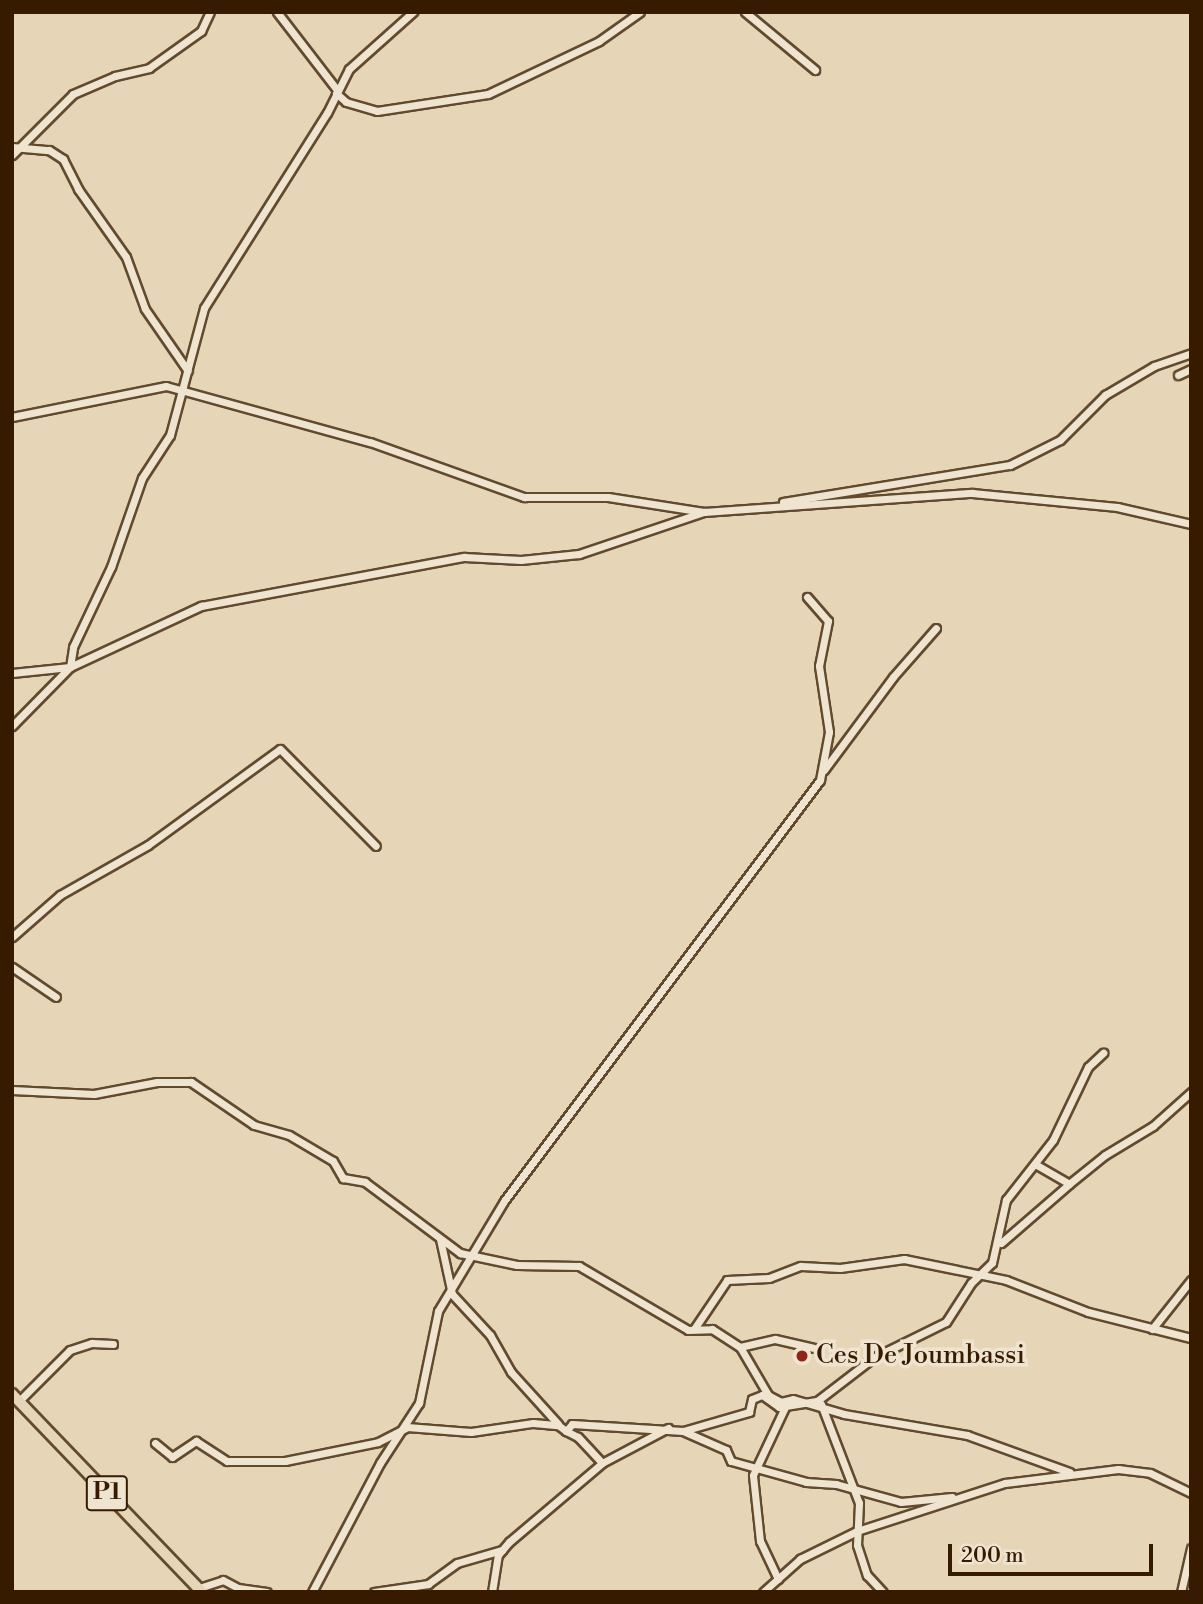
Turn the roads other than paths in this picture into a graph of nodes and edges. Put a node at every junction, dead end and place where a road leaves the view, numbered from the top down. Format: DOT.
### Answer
graph roads {
  1 [pos="210,12"];
  2 [pos="277,12"];
  3 [pos="413,12"];
  4 [pos="640,12"];
  5 [pos="745,12"];
  6 [pos="815,70"];
  7 [pos="336,92"];
  8 [pos="16,148"];
  9 [pos="12,155"];
  10 [pos="1191,353"];
  11 [pos="1191,369"];
  12 [pos="188,371"];
  13 [pos="1178,375"];
  14 [pos="182,391"];
  15 [pos="12,418"];
  16 [pos="748,509"];
  17 [pos="704,512"];
  18 [pos="1191,524"];
  19 [pos="807,597"];
  20 [pos="936,628"];
  21 [pos="70,667"];
  22 [pos="12,673"];
  23 [pos="12,726"];
  24 [pos="820,780"];
  25 [pos="376,846"];
  26 [pos="12,937"];
  27 [pos="12,967"];
  28 [pos="56,996"];
  29 [pos="1102,1053"];
  30 [pos="12,1090"];
  31 [pos="1191,1091"];
  32 [pos="1035,1164"];
  33 [pos="1069,1184"];
  34 [pos="438,1235"];
  35 [pos="997,1250"];
  36 [pos="472,1257"];
  37 [pos="977,1277"];
  38 [pos="1191,1280"];
  39 [pos="450,1289"];
  40 [pos="694,1329"];
  41 [pos="1152,1329"];
  42 [pos="1191,1338"];
  43 [pos="113,1344"];
  44 [pos="740,1347"];
  45 [pos="813,1348"];
  46 [pos="16,1398"];
  47 [pos="806,1403"];
  48 [pos="821,1403"];
  49 [pos="785,1407"];
  50 [pos="558,1424"];
  51 [pos="668,1428"];
  52 [pos="683,1431"];
  53 [pos="566,1432"];
  54 [pos="398,1434"];
  55 [pos="155,1443"];
  56 [pos="602,1463"];
  57 [pos="756,1467"];
  58 [pos="1069,1472"];
  59 [pos="856,1493"];
  60 [pos="1191,1493"];
  61 [pos="957,1497"];
  62 [pos="857,1531"];
  63 [pos="1191,1548"];
  64 [pos="502,1549"];
  65 [pos="778,1580"];
  66 [pos="200,1590"];
  67 [pos="267,1592"];
  68 [pos="312,1592"];
  69 [pos="374,1592"];
  70 [pos="492,1592"];
  71 [pos="763,1592"];
  72 [pos="883,1592"];
  73 [pos="1181,1592"];
  1 -- 8 [label="street"];
  2 -- 7 [label="street"];
  3 -- 7 [label="street"];
  4 -- 7 [label="street"];
  5 -- 6 [label="street"];
  7 -- 12 [label="street"];
  8 -- 9 [label="street"];
  8 -- 12 [label="street"];
  10 -- 16 [label="street"];
  11 -- 13 [label="street"];
  12 -- 14 [label="street"];
  14 -- 15 [label="street"];
  14 -- 17 [label="street"];
  14 -- 21 [label="street"];
  16 -- 17 [label="street"];
  16 -- 18 [label="street"];
  17 -- 21 [label="street"];
  19 -- 24 [label="street"];
  20 -- 24 [label="street"];
  21 -- 22 [label="street"];
  21 -- 23 [label="street"];
  24 -- 36 [label="street"];
  25 -- 26 [label="street"];
  27 -- 28 [label="street"];
  29 -- 32 [label="street"];
  30 -- 34 [label="street"];
  31 -- 33 [label="street"];
  32 -- 33 [label="street"];
  32 -- 35 [label="street"];
  33 -- 35 [label="street"];
  34 -- 36 [label="street"];
  34 -- 39 [label="street"];
  35 -- 37 [label="street"];
  36 -- 39 [label="street"];
  36 -- 40 [label="street"];
  37 -- 40 [label="street"];
  37 -- 41 [label="street"];
  37 -- 48 [label="street"];
  38 -- 41 [label="street"];
  39 -- 50 [label="street"];
  39 -- 54 [label="street"];
  40 -- 44 [label="street"];
  41 -- 42 [label="street"];
  43 -- 46 [label="street"];
  44 -- 45 [label="street"];
  44 -- 47 [label="street"];
  46 -- 66 [label="main road, P1"];
  47 -- 48 [label="street"];
  47 -- 49 [label="street"];
  48 -- 58 [label="street"];
  48 -- 59 [label="street"];
  49 -- 52 [label="street"];
  49 -- 57 [label="street"];
  50 -- 53 [label="street"];
  50 -- 54 [label="street"];
  51 -- 52 [label="street"];
  51 -- 53 [label="street"];
  51 -- 56 [label="street"];
  52 -- 57 [label="street"];
  53 -- 56 [label="street"];
  54 -- 55 [label="street"];
  54 -- 68 [label="street"];
  56 -- 64 [label="street"];
  57 -- 59 [label="street"];
  57 -- 65 [label="street"];
  58 -- 60 [label="street"];
  58 -- 61 [label="street"];
  59 -- 61 [label="street"];
  59 -- 62 [label="street"];
  61 -- 62 [label="street"];
  62 -- 65 [label="street"];
  62 -- 72 [label="street"];
  63 -- 73 [label="street"];
  64 -- 69 [label="street"];
  64 -- 70 [label="street"];
  65 -- 71 [label="street"];
  66 -- 67 [label="street"];
}
